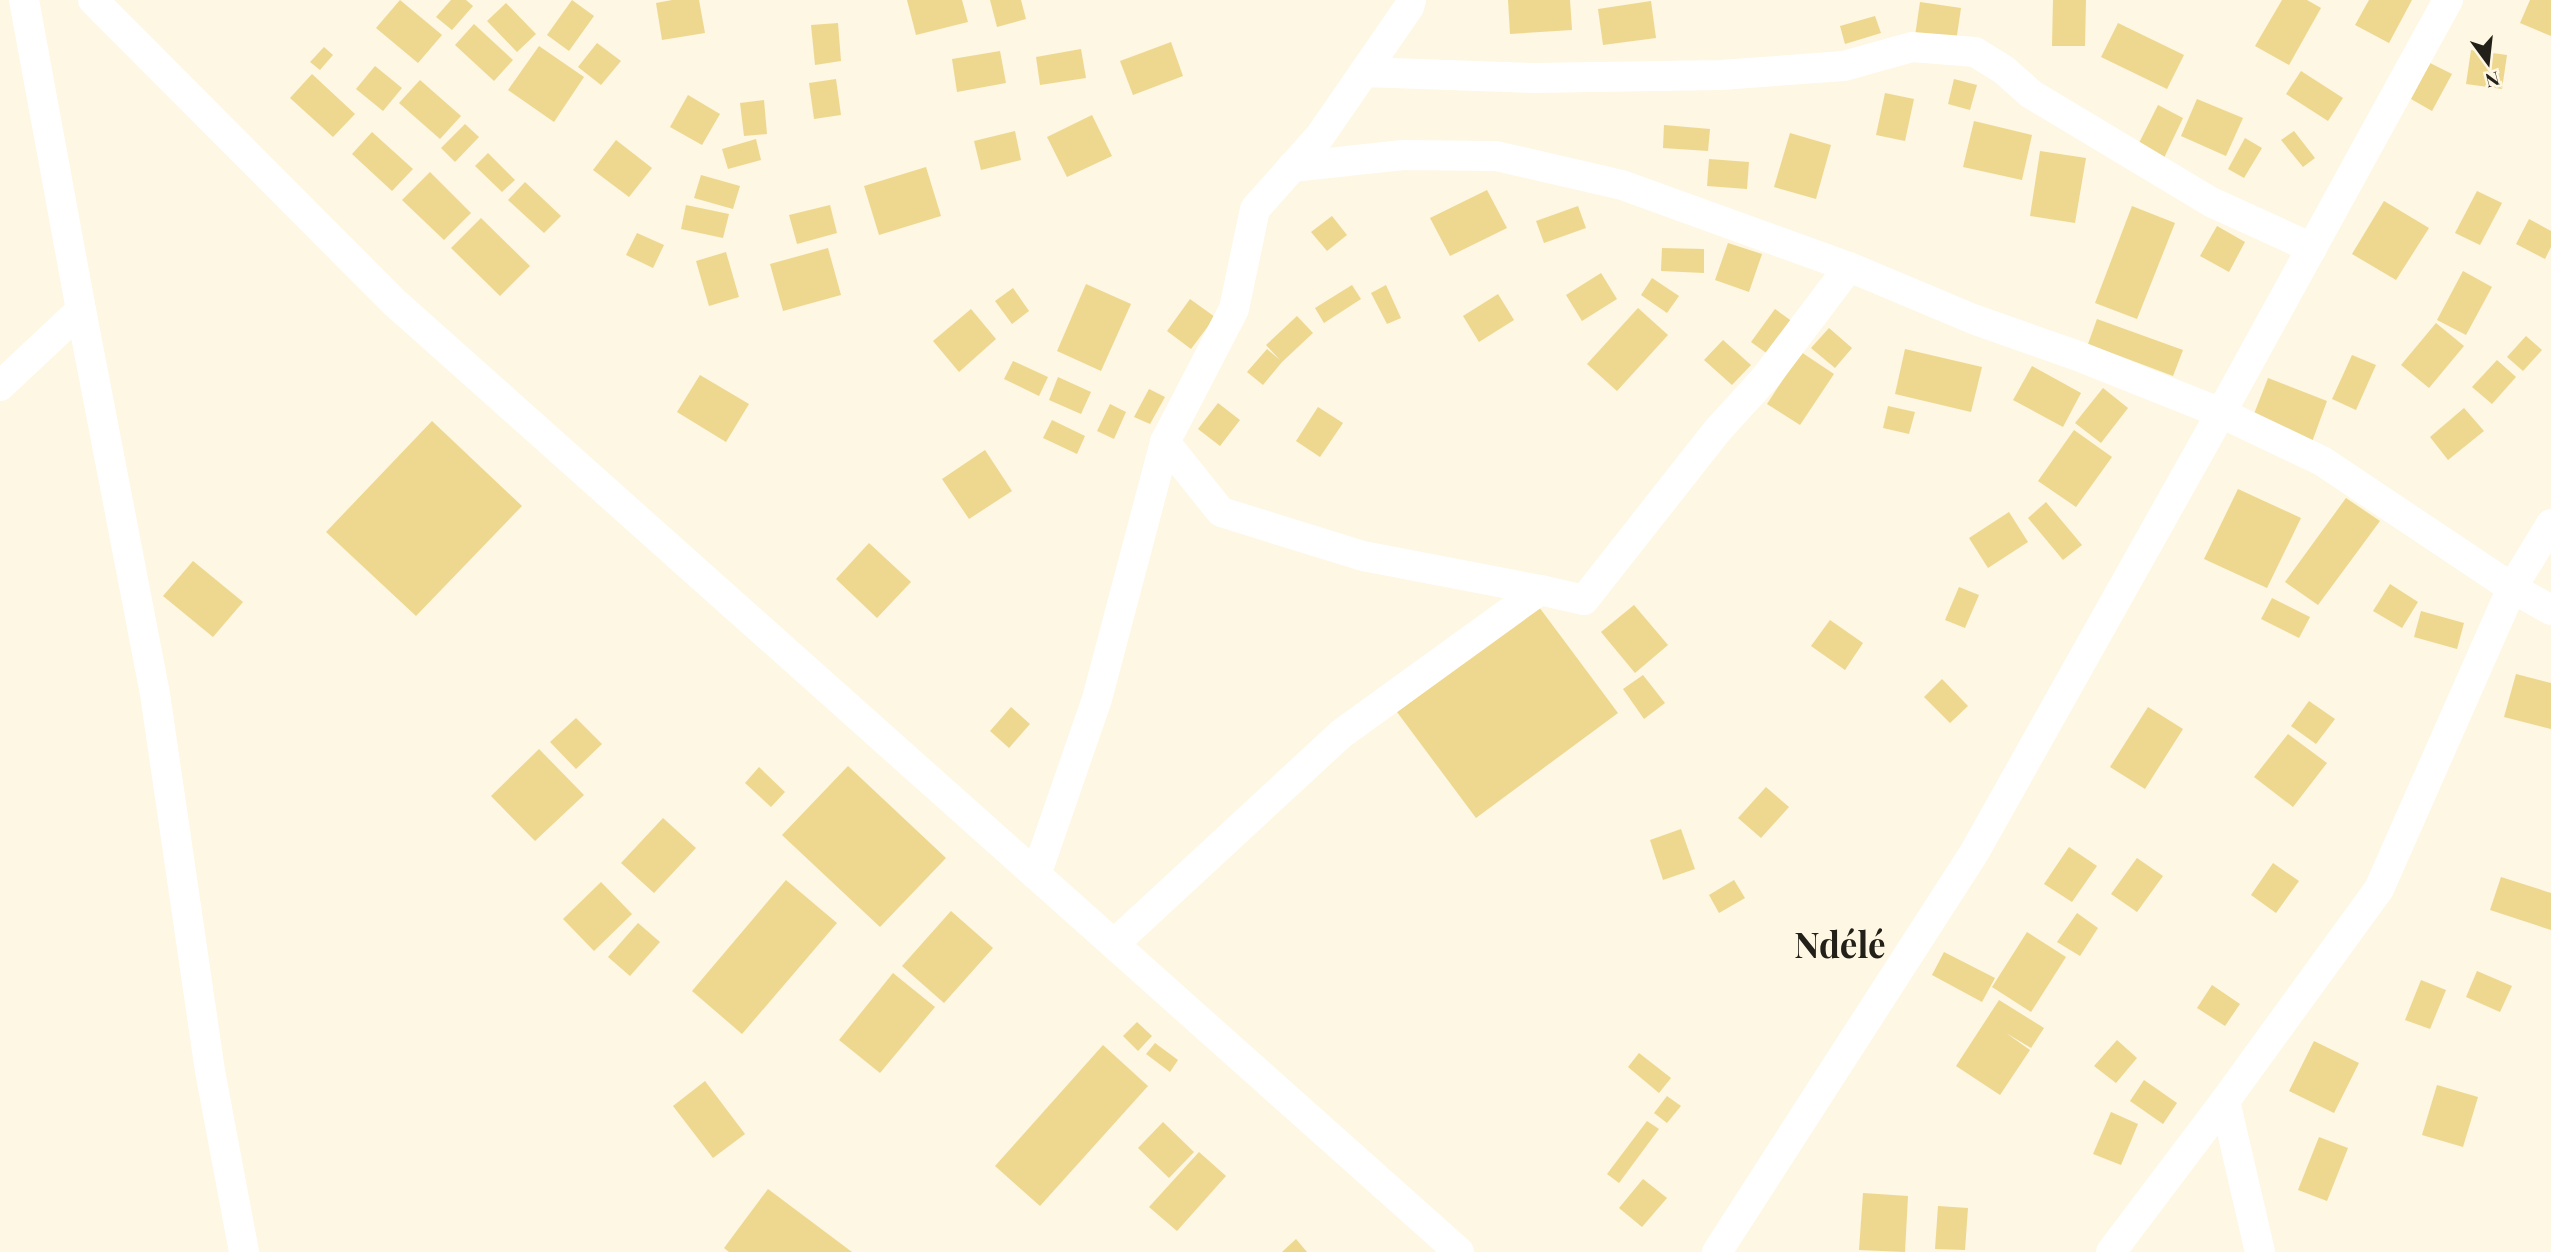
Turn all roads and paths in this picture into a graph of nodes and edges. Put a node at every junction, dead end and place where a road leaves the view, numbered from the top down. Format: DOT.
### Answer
graph roads {
  1 [pos="24,0"];
  2 [pos="93,0"];
  3 [pos="1411,0"];
  4 [pos="2448,0"];
  5 [pos="1364,72"];
  6 [pos="1292,167"];
  7 [pos="2312,248"];
  8 [pos="1849,267"];
  9 [pos="81,310"];
  10 [pos="0,386"];
  11 [pos="2221,413"];
  12 [pos="1165,442"];
  13 [pos="2551,524"];
  14 [pos="2512,588"];
  15 [pos="1540,590"];
  16 [pos="2551,610"];
  17 [pos="1036,875"];
  18 [pos="1114,944"];
  19 [pos="2225,1101"];
  20 [pos="244,1252"];
  21 [pos="1459,1252"];
  22 [pos="1717,1252"];
  23 [pos="2111,1252"];
  24 [pos="2260,1252"];
  1 -- 9 [label="street"];
  2 -- 17 [label="street"];
  3 -- 5 [label="street"];
  4 -- 7 [label="street"];
  5 -- 6 [label="street"];
  5 -- 7 [label="street"];
  6 -- 8 [label="street"];
  6 -- 12 [label="street"];
  7 -- 11 [label="street"];
  8 -- 11 [label="street"];
  8 -- 15 [label="street"];
  9 -- 10 [label="street"];
  9 -- 20 [label="street"];
  11 -- 14 [label="street"];
  11 -- 22 [label="street"];
  12 -- 15 [label="street"];
  12 -- 17 [label="street"];
  13 -- 14 [label="street"];
  14 -- 16 [label="street"];
  14 -- 19 [label="street"];
  15 -- 18 [label="street"];
  17 -- 18 [label="street"];
  18 -- 21 [label="street"];
  19 -- 23 [label="street"];
  19 -- 24 [label="street"];
}
